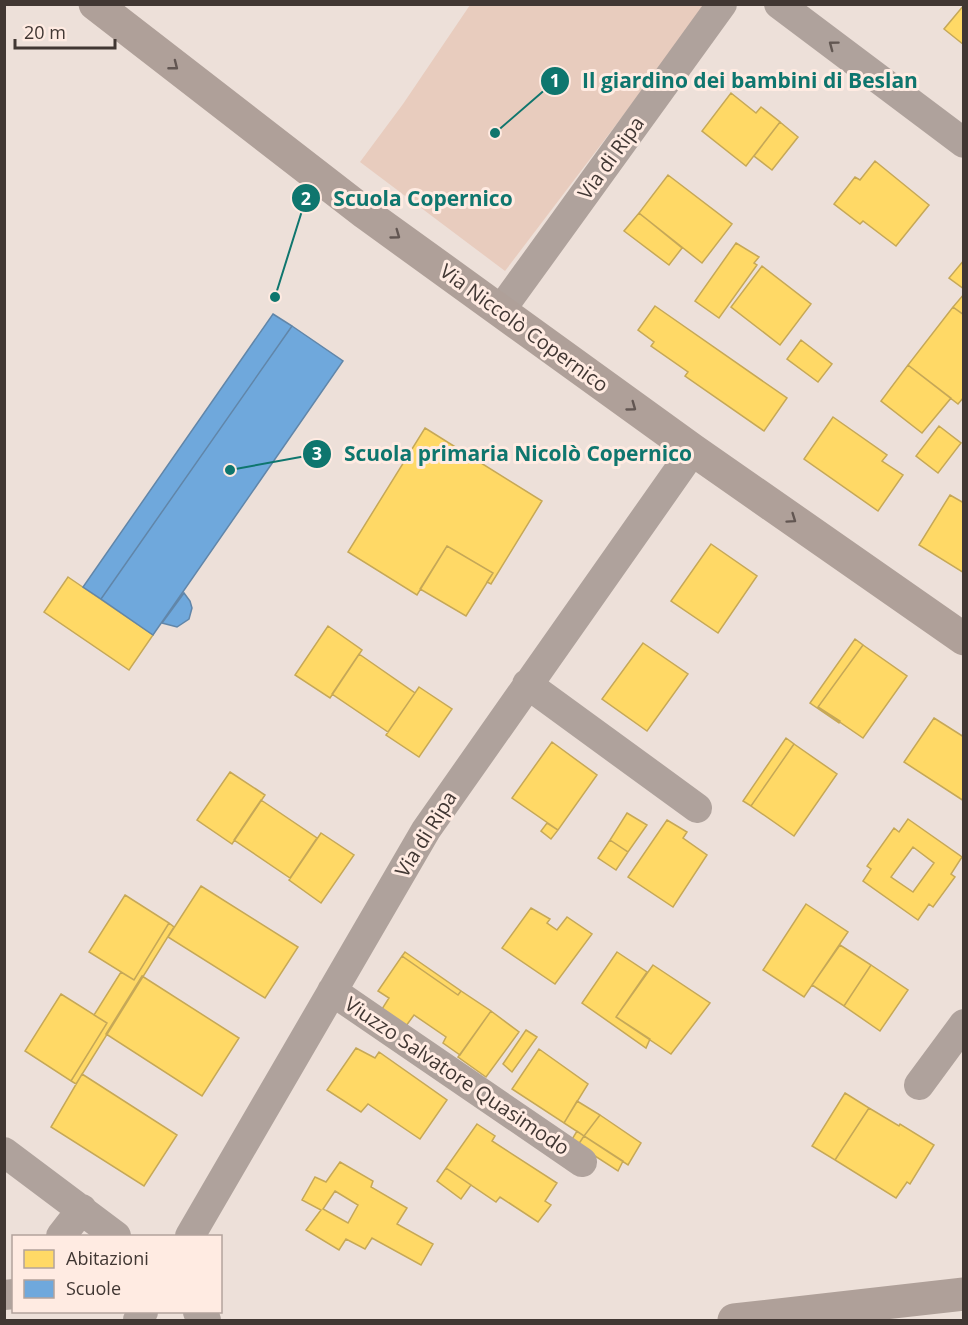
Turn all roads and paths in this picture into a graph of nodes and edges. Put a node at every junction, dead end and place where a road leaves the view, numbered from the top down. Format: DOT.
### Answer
graph roads {
  1 [pos="95,4"];
  2 [pos="722,4"];
  3 [pos="779,4"];
  4 [pos="963,143"];
  5 [pos="500,311"];
  6 [pos="693,450"];
  7 [pos="963,639"];
  8 [pos="527,684"];
  9 [pos="697,808"];
  10 [pos="332,991"];
  11 [pos="963,1024"];
  12 [pos="919,1085"];
  13 [pos="4,1152"];
  14 [pos="582,1162"];
  15 [pos="82,1209"];
  16 [pos="62,1235"];
  17 [pos="115,1235"];
  18 [pos="191,1235"];
  19 [pos="963,1294"];
  20 [pos="807,1316"];
  21 [pos="734,1320"];
  1 -- 5 [label="main road, Via Niccolò Copernico, one-way"];
  2 -- 5 [label="street, Via di Ripa"];
  4 -- 3 [label="street, one-way"];
  5 -- 6 [label="main road, Via Niccolò Copernico, one-way"];
  6 -- 7 [label="main road, Via Niccolò Copernico, one-way"];
  6 -- 8 [label="street, Via di Ripa"];
  8 -- 9 [label="street"];
  8 -- 10 [label="street, Via di Ripa"];
  10 -- 14 [label="street, Viuzzo Salvatore Quasimodo"];
  10 -- 18 [label="street, Via di Ripa"];
  11 -- 12 [label="street"];
  13 -- 15 [label="street"];
  15 -- 16 [label="street"];
  15 -- 17 [label="street"];
  19 -- 20 [label="main road"];
  20 -- 21 [label="main road"];
}
